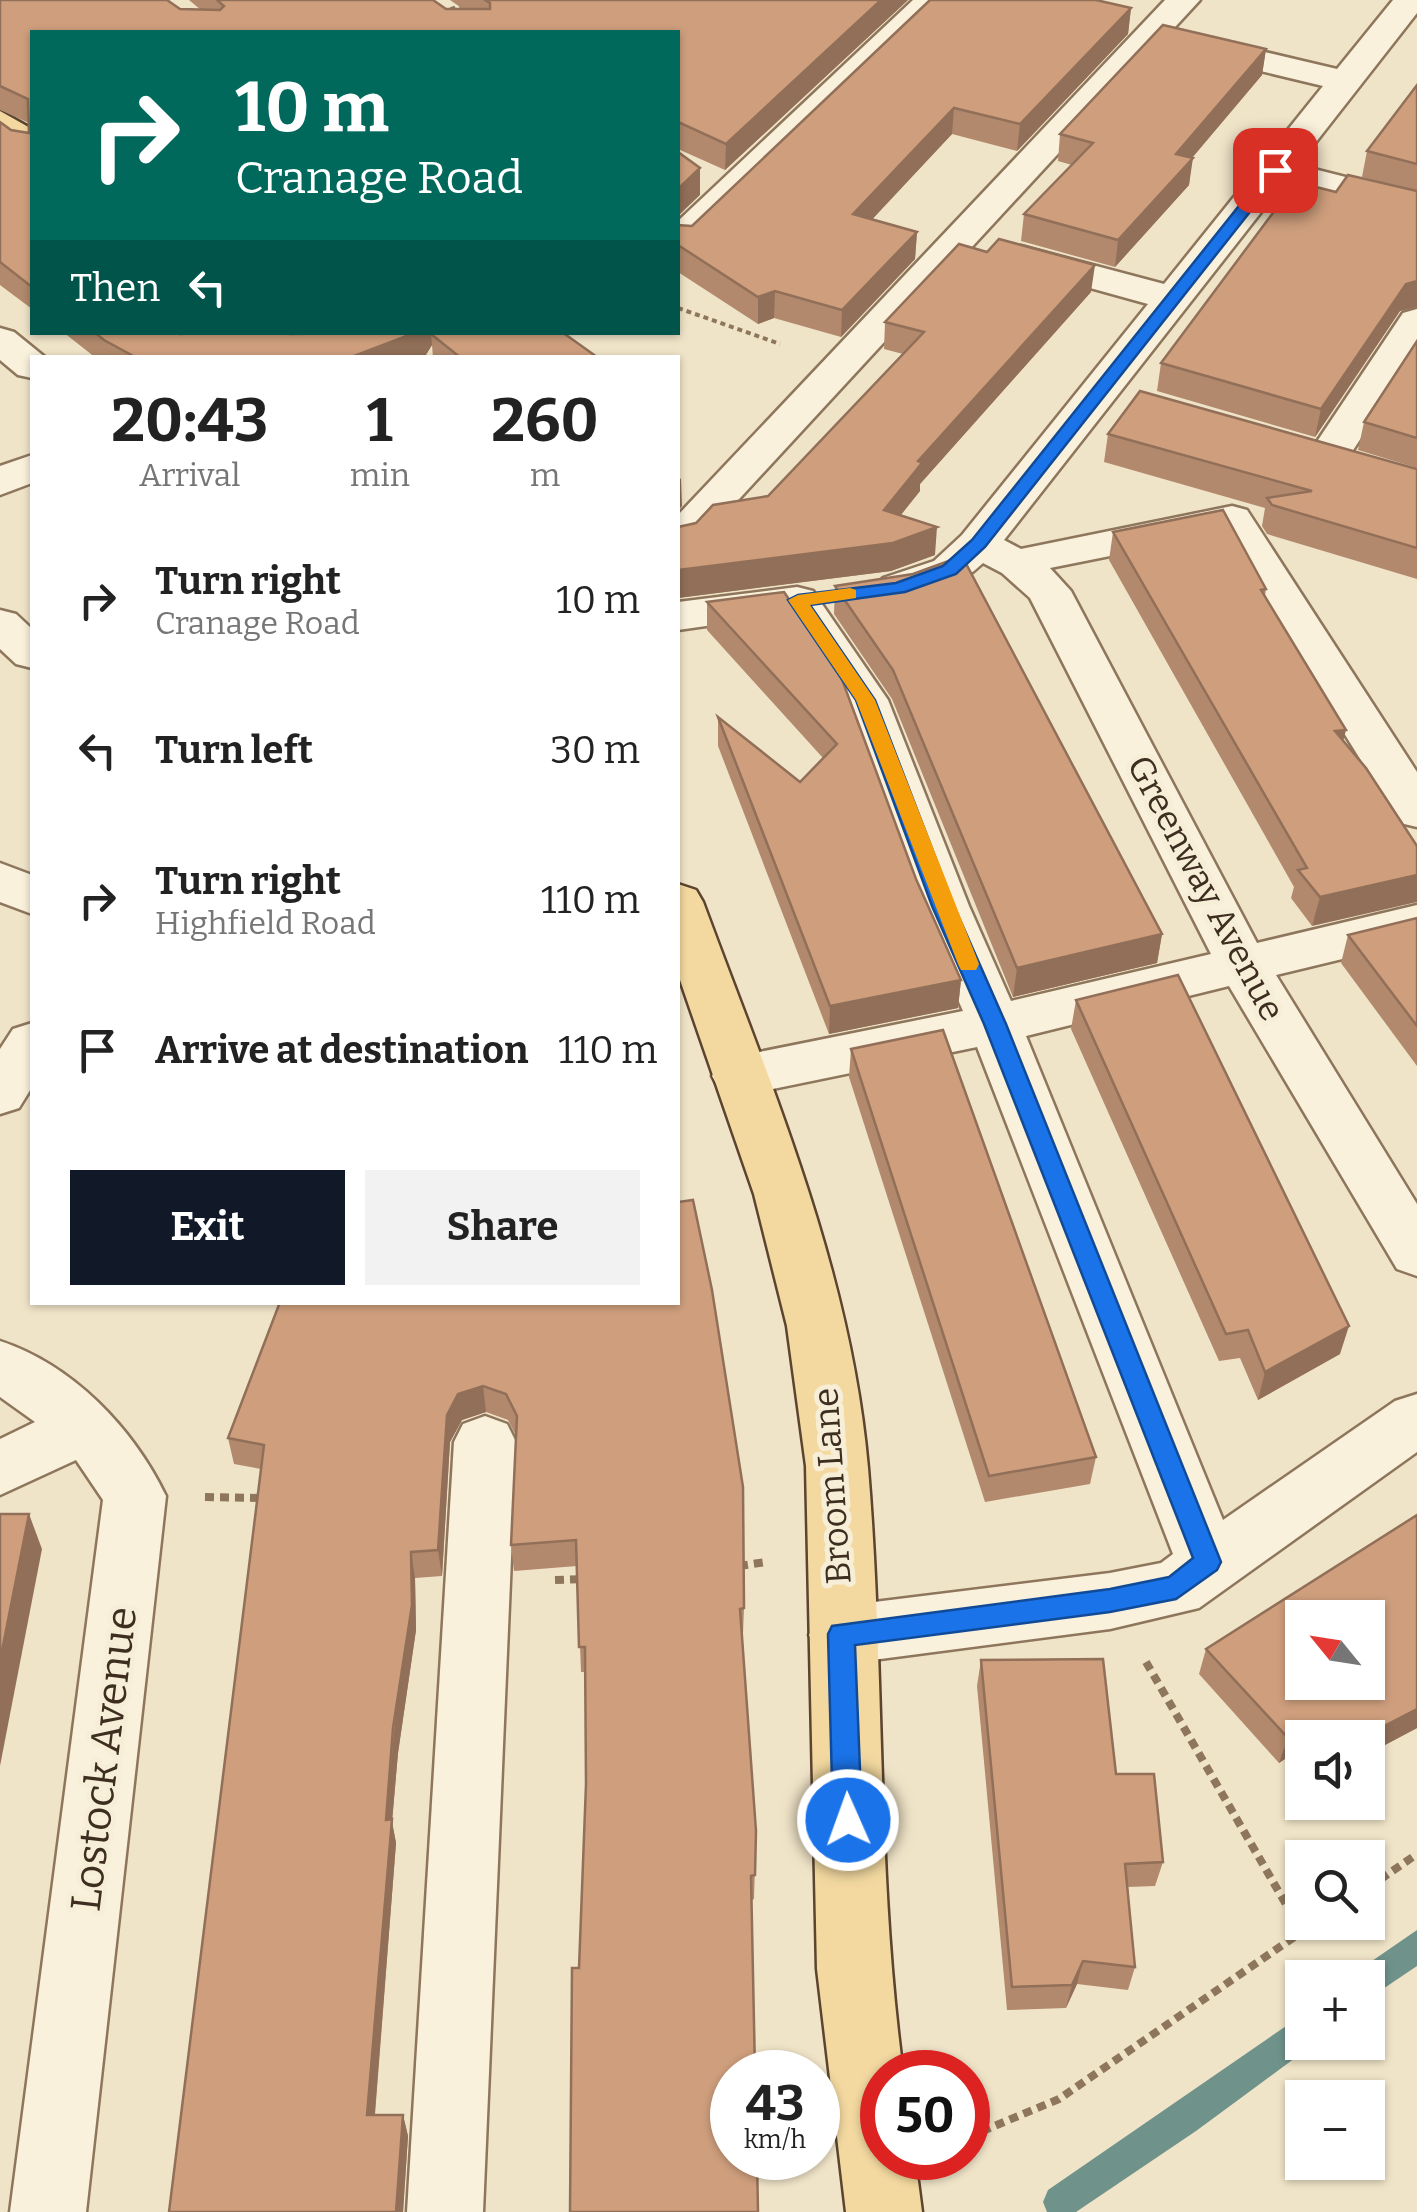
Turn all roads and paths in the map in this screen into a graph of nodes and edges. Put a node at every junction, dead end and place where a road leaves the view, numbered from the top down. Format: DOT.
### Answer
graph roads {
  1 [pos="478,0"];
  2 [pos="932,0"];
  3 [pos="1183,0"];
  4 [pos="1410,0"];
  5 [pos="440,12"];
  6 [pos="1152,35"];
  7 [pos="1346,81"];
  8 [pos="1275,170"];
  9 [pos="694,171"];
  10 [pos="727,191"];
  11 [pos="1417,206"];
  12 [pos="680,239"];
  13 [pos="956,240"];
  14 [pos="1172,298"];
  15 [pos="680,309"];
  16 [pos="1415,329"];
  17 [pos="0,340"];
  18 [pos="30,364"];
  19 [pos="838,366"];
  20 [pos="1326,458"];
  21 [pos="30,469"];
  22 [pos="0,482"];
  23 [pos="680,538"];
  24 [pos="998,554"];
  25 [pos="831,596"];
  26 [pos="680,616"];
  27 [pos="0,624"];
  28 [pos="30,654"];
  29 [pos="30,657"];
  30 [pos="0,670"];
  31 [pos="1417,811"];
  32 [pos="0,880"];
  33 [pos="30,896"];
  34 [pos="680,908"];
  35 [pos="1417,922"];
  36 [pos="1244,967"];
  37 [pos="995,1024"];
  38 [pos="30,1046"];
  39 [pos="739,1076"];
  40 [pos="0,1096"];
  41 [pos="30,1104"];
  42 [pos="1417,1253"];
  43 [pos="0,1365"];
  44 [pos="1417,1419"];
  45 [pos="86,1424"];
  46 [pos="485,1442"];
  47 [pos="0,1469"];
  48 [pos="135,1496"];
  49 [pos="282,1498"];
  50 [pos="770,1562"];
  51 [pos="1208,1562"];
  52 [pos="734,1567"];
  53 [pos="592,1578"];
  54 [pos="479,1584"];
  55 [pos="1110,1600"];
  56 [pos="842,1634"];
  57 [pos="1417,1854"];
  58 [pos="1385,1876"];
  59 [pos="1285,1903"];
  60 [pos="1290,1940"];
  61 [pos="990,2128"];
  62 [pos="48,2212"];
  63 [pos="445,2212"];
  64 [pos="884,2212"];
  1 -- 5 [label="path"];
  2 -- 10 [label="street"];
  3 -- 6 [label="street"];
  4 -- 7 [label="street"];
  6 -- 7 [label="street"];
  6 -- 13 [label="street"];
  7 -- 8 [label="street"];
  8 -- 11 [label="street"];
  8 -- 14 [label="street"];
  9 -- 10 [label="street"];
  10 -- 12 [label="street"];
  13 -- 14 [label="street"];
  13 -- 19 [label="street"];
  14 -- 24 [label="street"];
  15 -- 19 [label="path"];
  16 -- 20 [label="street"];
  17 -- 18 [label="street"];
  19 -- 23 [label="street"];
  21 -- 22 [label="street"];
  24 -- 25 [label="street"];
  24 -- 31 [label="street"];
  24 -- 36 [label="street, Greenway Avenue"];
  25 -- 26 [label="street"];
  25 -- 37 [label="street"];
  27 -- 28 [label="street"];
  29 -- 30 [label="street"];
  32 -- 33 [label="street"];
  34 -- 39 [label="main road, Broom Lane"];
  35 -- 36 [label="street"];
  36 -- 37 [label="street"];
  36 -- 42 [label="street, Greenway Avenue"];
  37 -- 39 [label="street"];
  37 -- 51 [label="street"];
  38 -- 40 [label="street"];
  39 -- 56 [label="main road, Broom Lane"];
  40 -- 41 [label="street"];
  43 -- 45 [label="street"];
  44 -- 51 [label="street"];
  45 -- 47 [label="street"];
  45 -- 48 [label="street"];
  46 -- 54 [label="street"];
  48 -- 49 [label="path"];
  48 -- 62 [label="street, Lostock Avenue"];
  50 -- 52 [label="path"];
  51 -- 55 [label="street"];
  53 -- 54 [label="path"];
  54 -- 63 [label="street"];
  55 -- 56 [label="street"];
  55 -- 59 [label="path"];
  56 -- 64 [label="main road, Broom Lane"];
  57 -- 58 [label="path"];
  60 -- 61 [label="path"];
}
